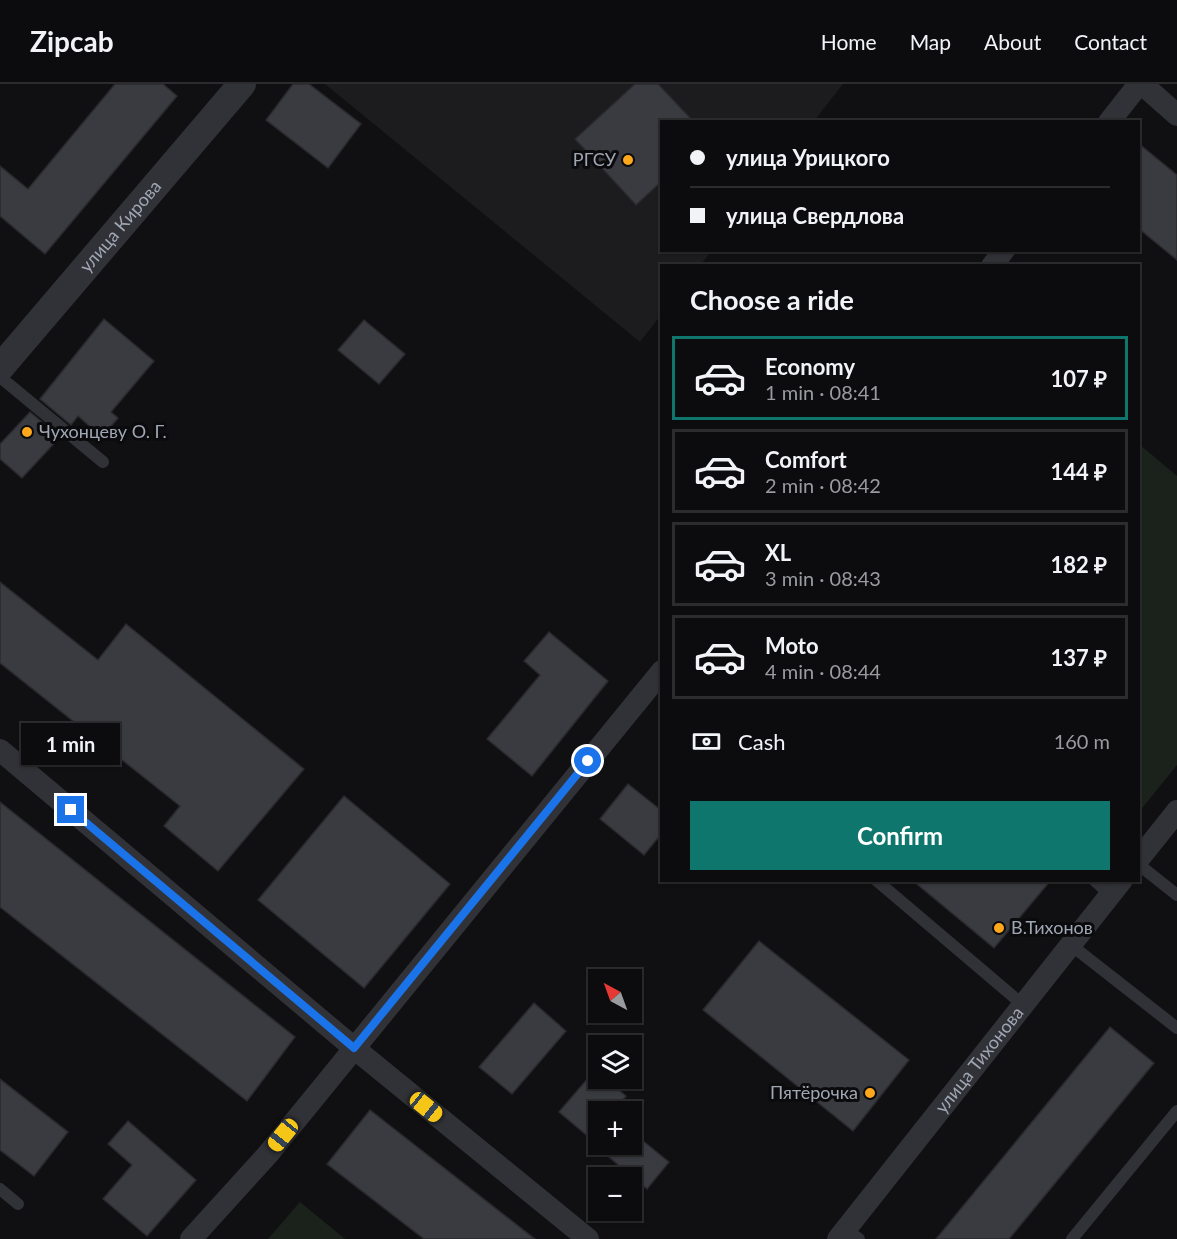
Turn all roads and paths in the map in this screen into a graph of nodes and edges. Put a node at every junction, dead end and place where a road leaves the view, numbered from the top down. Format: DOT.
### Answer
graph roads {
  1 [pos="242,84"];
  2 [pos="1141,84"];
  3 [pos="1177,115"];
  4 [pos="1111,120"];
  5 [pos="0,368"];
  6 [pos="0,377"];
  7 [pos="104,462"];
  8 [pos="660,673"];
  9 [pos="0,750"];
  10 [pos="1177,811"];
  11 [pos="1140,859"];
  12 [pos="1140,864"];
  13 [pos="878,882"];
  14 [pos="1109,885"];
  15 [pos="1177,895"];
  16 [pos="1071,945"];
  17 [pos="1023,1005"];
  18 [pos="1177,1029"];
  19 [pos="354,1048"];
  20 [pos="1177,1111"];
  21 [pos="0,1189"];
  22 [pos="18,1204"];
  23 [pos="848,1236"];
  24 [pos="191,1239"];
  25 [pos="588,1239"];
  26 [pos="1072,1239"];
  1 -- 5 [label="street, улица Кирова"];
  2 -- 3 [label="street"];
  2 -- 4 [label="street"];
  6 -- 7 [label="lane"];
  8 -- 19 [label="street"];
  9 -- 19 [label="street"];
  10 -- 11 [label="street"];
  12 -- 15 [label="lane"];
  13 -- 17 [label="lane"];
  14 -- 16 [label="street, улица Тихонова"];
  16 -- 17 [label="street, улица Тихонова"];
  16 -- 18 [label="lane"];
  17 -- 23 [label="street, улица Тихонова"];
  19 -- 24 [label="street"];
  19 -- 25 [label="street"];
  20 -- 26 [label="lane"];
  21 -- 22 [label="lane"];
}
